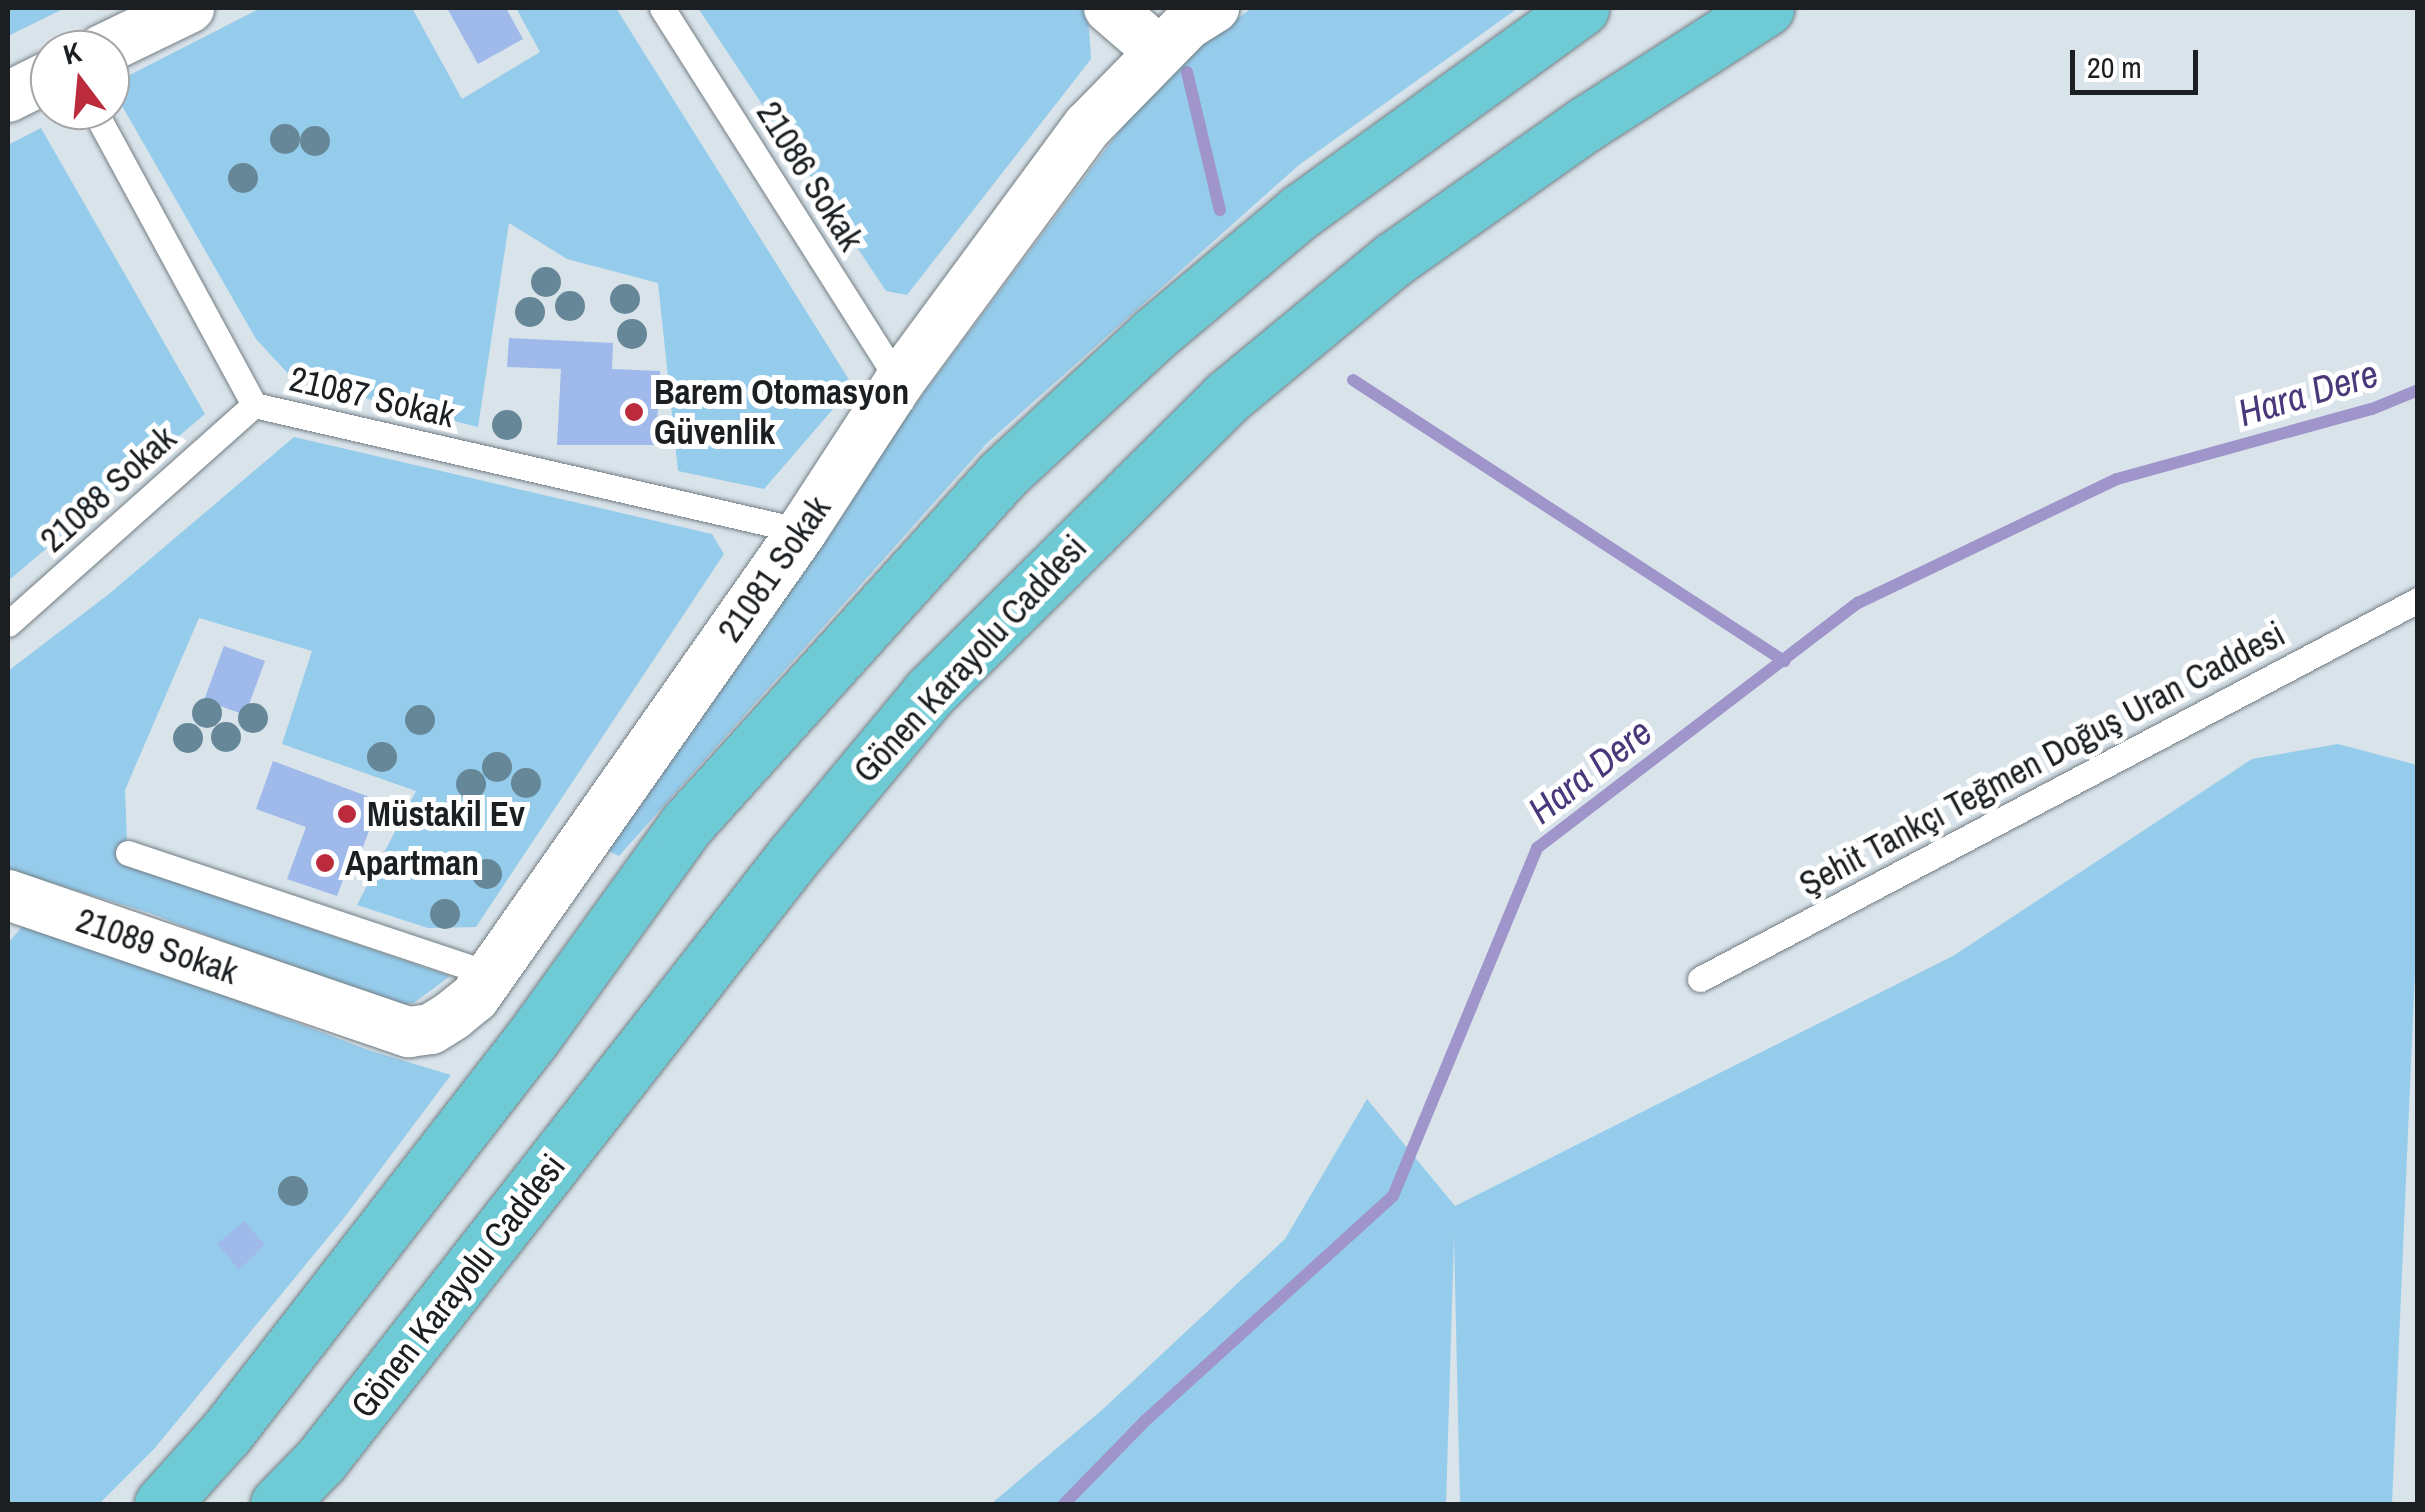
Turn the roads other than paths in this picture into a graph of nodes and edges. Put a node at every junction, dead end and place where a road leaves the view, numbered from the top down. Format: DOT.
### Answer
graph roads {
  1 [pos="188,8"];
  2 [pos="662,8"];
  3 [pos="1109,8"];
  4 [pos="1214,8"];
  5 [pos="1581,8"];
  6 [pos="1766,8"];
  7 [pos="130,36"];
  8 [pos="1160,52"];
  9 [pos="105,130"];
  10 [pos="898,382"];
  11 [pos="254,406"];
  12 [pos="802,532"];
  13 [pos="2418,600"];
  14 [pos="8,624"];
  15 [pos="128,853"];
  16 [pos="10,900"];
  17 [pos="490,974"];
  18 [pos="1700,980"];
  19 [pos="298,994"];
  20 [pos="162,1504"];
  21 [pos="278,1504"];
  1 -- 7 [label="street"];
  2 -- 10 [label="lane, 21086 Sokak"];
  3 -- 8 [label="street"];
  4 -- 8 [label="street, 21081 Sokak"];
  5 -- 20 [label="highway"];
  6 -- 21 [label="highway, Gönen Karayolu Caddesi"];
  8 -- 10 [label="street, 21081 Sokak"];
  9 -- 11 [label="lane, 21087 Sokak"];
  10 -- 12 [label="street, 21081 Sokak"];
  11 -- 12 [label="lane, 21087 Sokak"];
  11 -- 14 [label="lane, 21088 Sokak"];
  12 -- 17 [label="street, 21081 Sokak"];
  13 -- 18 [label="lane, Şehit Tankçı Teğmen Doğuş Uran Caddesi"];
  15 -- 17 [label="lane"];
  16 -- 19 [label="street, 21089 Sokak"];
  17 -- 19 [label="street, 21081 Sokak"];
}
